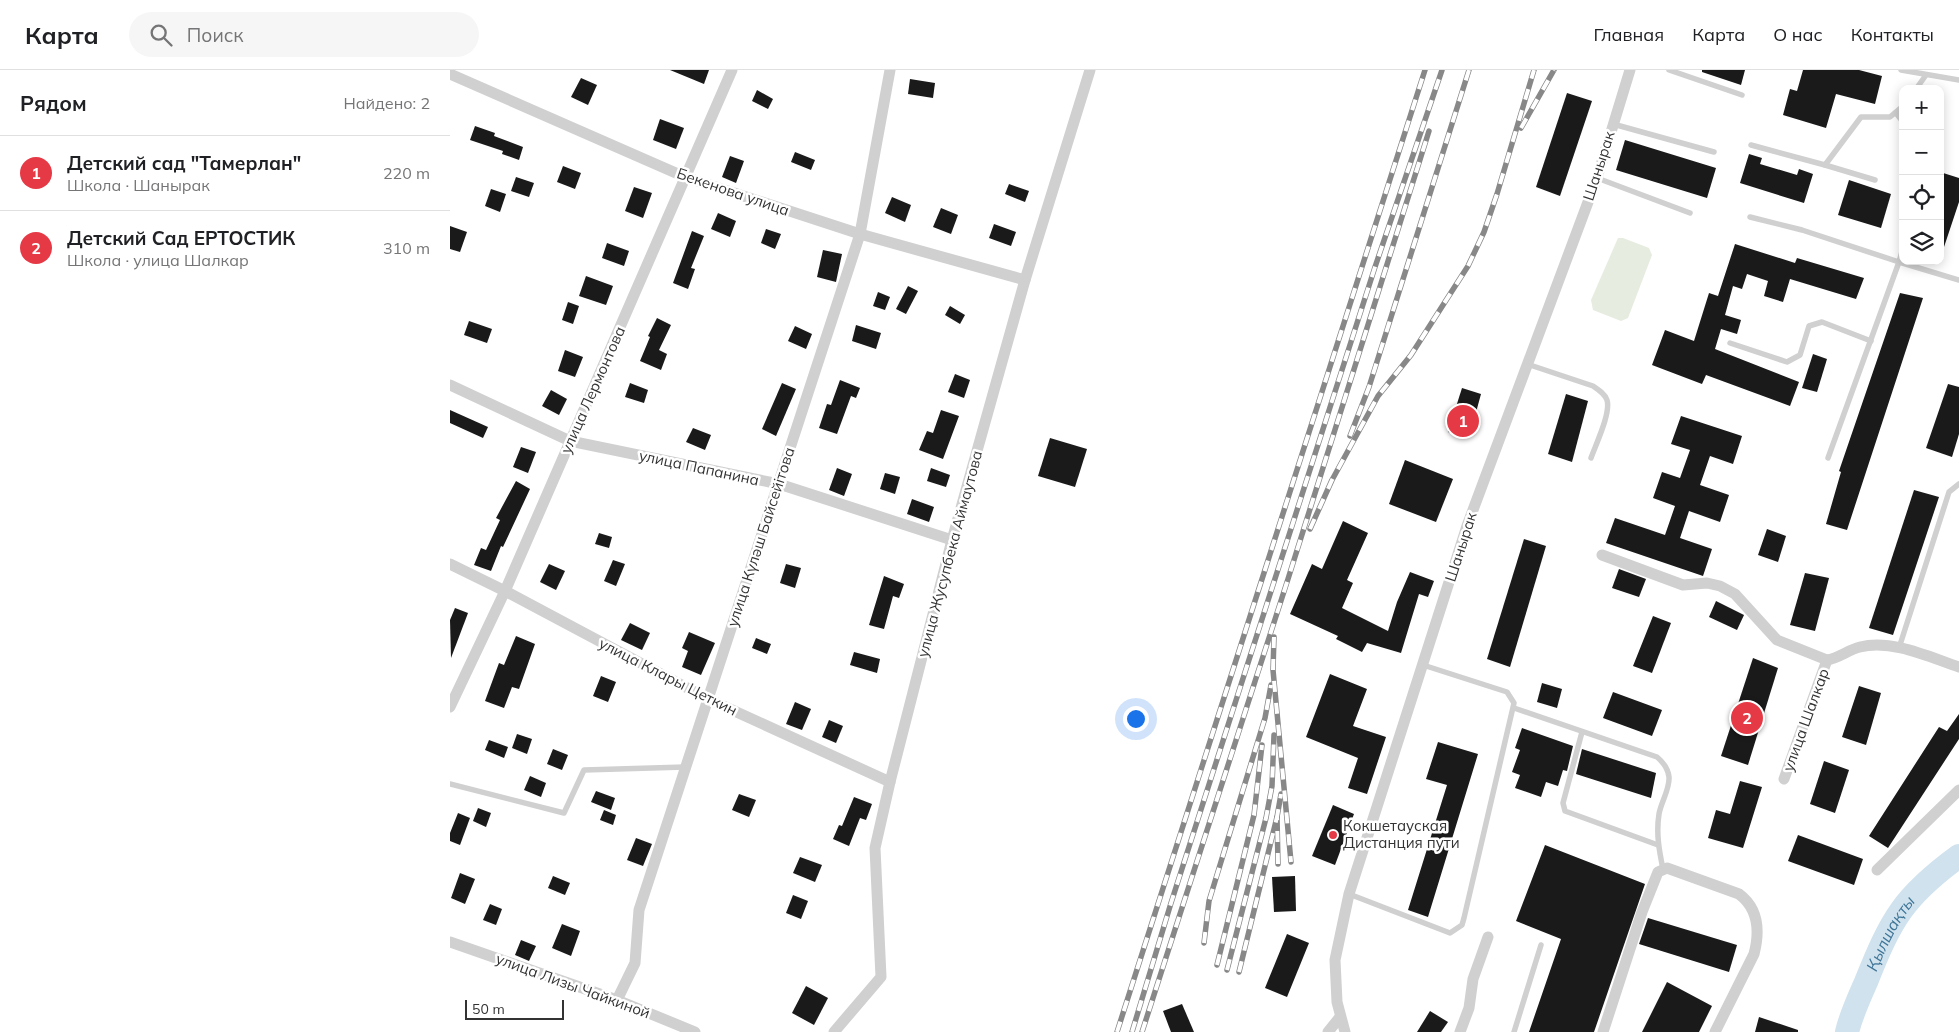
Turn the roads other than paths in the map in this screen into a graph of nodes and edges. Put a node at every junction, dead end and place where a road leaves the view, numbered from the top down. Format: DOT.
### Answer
graph roads {
  1 [pos="732,70"];
  2 [pos="890,70"];
  3 [pos="1090,70"];
  4 [pos="1630,70"];
  5 [pos="1668,70"];
  6 [pos="1901,70"];
  7 [pos="450,74"];
  8 [pos="1926,75"];
  9 [pos="1959,80"];
  10 [pos="1919,85"];
  11 [pos="1742,95"];
  12 [pos="1899,110"];
  13 [pos="1896,113"];
  14 [pos="1899,117"];
  15 [pos="1613,124"];
  16 [pos="1751,145"];
  17 [pos="1714,152"];
  18 [pos="1825,165"];
  19 [pos="685,177"];
  20 [pos="1596,178"];
  21 [pos="1874,180"];
  22 [pos="1690,213"];
  23 [pos="1750,218"];
  24 [pos="860,234"];
  25 [pos="1899,262"];
  26 [pos="1909,265"];
  27 [pos="1026,280"];
  28 [pos="1959,280"];
  29 [pos="1870,341"];
  30 [pos="1730,343"];
  31 [pos="1528,364"];
  32 [pos="450,385"];
  33 [pos="570,441"];
  34 [pos="1591,458"];
  35 [pos="1828,458"];
  36 [pos="779,484"];
  37 [pos="1959,484"];
  38 [pos="952,540"];
  39 [pos="1602,555"];
  40 [pos="450,564"];
  41 [pos="505,591"];
  42 [pos="1899,648"];
  43 [pos="1828,660"];
  44 [pos="1423,665"];
  45 [pos="1959,667"];
  46 [pos="708,699"];
  47 [pos="450,707"];
  48 [pos="1514,708"];
  49 [pos="1582,732"];
  50 [pos="685,767"];
  51 [pos="1784,779"];
  52 [pos="890,782"];
  53 [pos="450,784"];
  54 [pos="1959,790"];
  55 [pos="1658,845"];
  56 [pos="1663,869"];
  57 [pos="1877,870"];
  58 [pos="1349,894"];
  59 [pos="1488,937"];
  60 [pos="450,942"];
  61 [pos="1541,945"];
  62 [pos="617,1000"];
  63 [pos="1340,1017"];
  64 [pos="695,1032"];
  65 [pos="834,1032"];
  66 [pos="1328,1032"];
  67 [pos="1345,1032"];
  68 [pos="1460,1032"];
  69 [pos="1514,1032"];
  70 [pos="1603,1032"];
  71 [pos="1715,1032"];
  1 -- 19 [label="street, улица Лермонтова"];
  2 -- 24 [label="street, улица Күләш Байсейітова"];
  3 -- 27 [label="street, улица Жусупбека Аймаутова"];
  4 -- 15 [label="street, Шанырак"];
  5 -- 11 [label="lane"];
  6 -- 8 [label="lane"];
  7 -- 19 [label="street, Бекенова улица"];
  8 -- 9 [label="lane"];
  8 -- 10 [label="lane"];
  12 -- 13 [label="lane"];
  13 -- 14 [label="lane"];
  13 -- 18 [label="lane"];
  15 -- 17 [label="lane"];
  15 -- 20 [label="street, Шанырак"];
  16 -- 18 [label="lane"];
  18 -- 21 [label="lane"];
  19 -- 24 [label="street, Бекенова улица"];
  19 -- 33 [label="street, улица Лермонтова"];
  20 -- 22 [label="lane"];
  20 -- 31 [label="street, Шанырак"];
  23 -- 25 [label="lane"];
  24 -- 27 [label="street, Бекенова улица"];
  24 -- 36 [label="street, улица Күләш Байсейітова"];
  25 -- 29 [label="lane"];
  26 -- 28 [label="lane"];
  27 -- 38 [label="street, улица Жусупбека Аймаутова"];
  29 -- 30 [label="lane"];
  29 -- 35 [label="lane"];
  31 -- 34 [label="lane"];
  31 -- 44 [label="street, Шанырак"];
  32 -- 33 [label="street, улица Папанина"];
  33 -- 36 [label="street, улица Папанина"];
  33 -- 41 [label="street, улица Лермонтова"];
  36 -- 38 [label="street, улица Папанина"];
  36 -- 46 [label="street, улица Күләш Байсейітова"];
  37 -- 42 [label="lane"];
  38 -- 52 [label="street, улица Жусупбека Аймаутова"];
  39 -- 43 [label="street"];
  40 -- 41 [label="street, улица Клары Цеткин"];
  41 -- 46 [label="street, улица Клары Цеткин"];
  41 -- 47 [label="street, улица Лермонтова"];
  42 -- 43 [label="street"];
  42 -- 45 [label="street"];
  43 -- 51 [label="street, улица Шалкар"];
  44 -- 48 [label="lane"];
  44 -- 58 [label="street, Шанырак"];
  46 -- 50 [label="street, улица Күләш Байсейітова"];
  46 -- 52 [label="street, улица Клары Цеткин"];
  48 -- 49 [label="lane"];
  48 -- 58 [label="lane"];
  49 -- 55 [label="lane"];
  49 -- 55 [label="lane"];
  50 -- 53 [label="lane"];
  50 -- 62 [label="street, улица Күләш Байсейітова"];
  52 -- 65 [label="street, улица Жусупбека Аймаутова"];
  54 -- 57 [label="street"];
  55 -- 56 [label="lane"];
  56 -- 70 [label="street"];
  56 -- 71 [label="street"];
  58 -- 63 [label="street, Шанырак"];
  59 -- 68 [label="street"];
  60 -- 62 [label="street, улица Лизы Чайкиной"];
  61 -- 69 [label="lane"];
  62 -- 64 [label="street, улица Лизы Чайкиной"];
  63 -- 66 [label="street"];
  63 -- 67 [label="street, Шанырак"];
}
